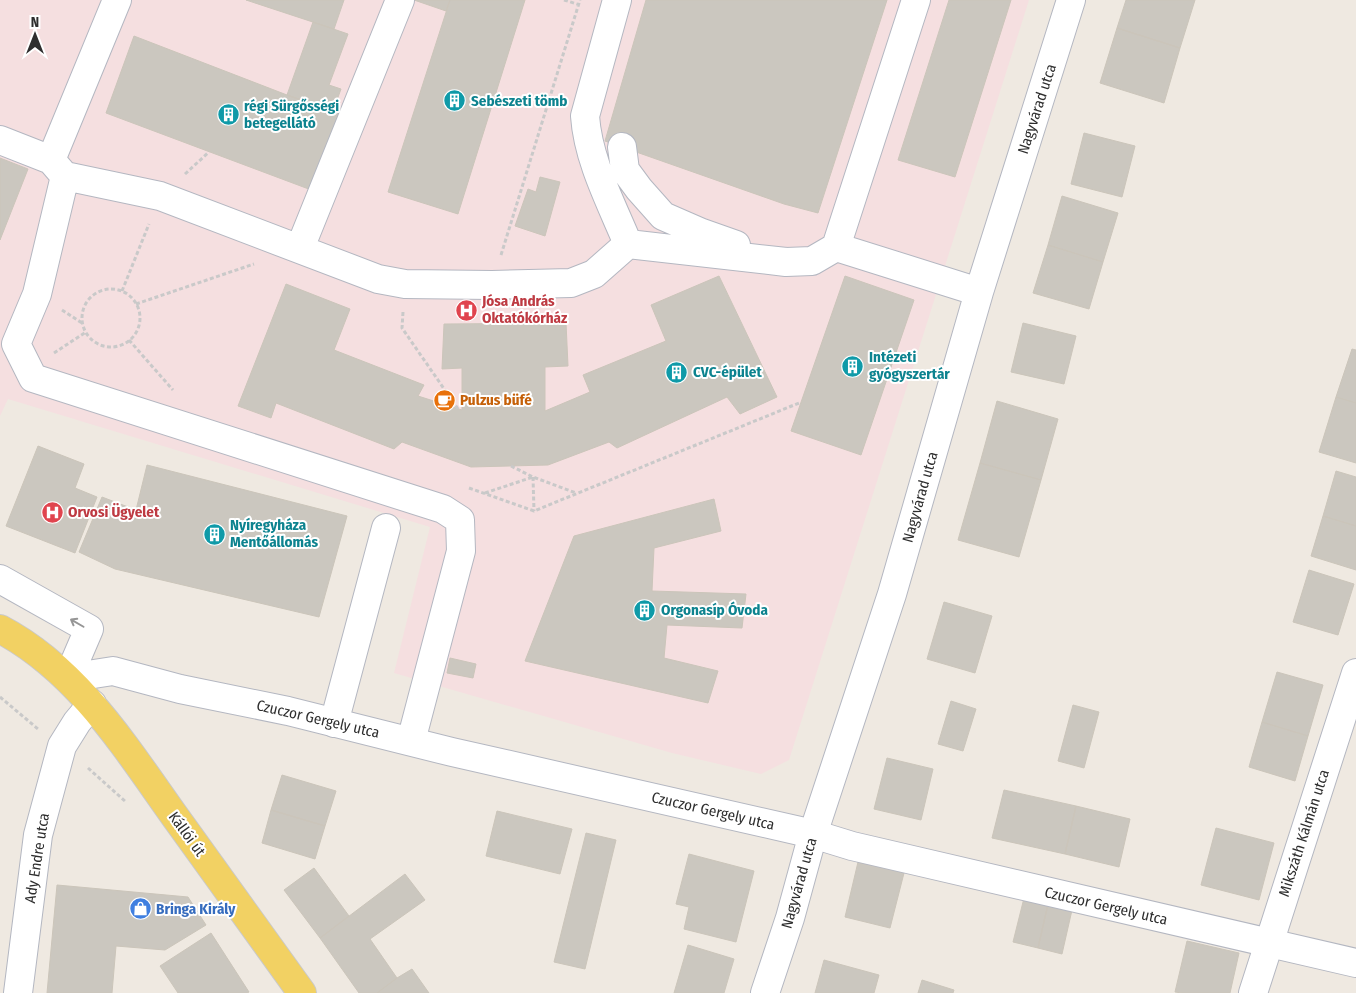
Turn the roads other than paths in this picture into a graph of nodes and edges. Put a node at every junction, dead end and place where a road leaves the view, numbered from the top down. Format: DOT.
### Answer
graph roads {
  1 [pos="117,0"];
  2 [pos="400,0"];
  3 [pos="617,0"];
  4 [pos="916,0"];
  5 [pos="1071,0"];
  6 [pos="0,140"];
  7 [pos="622,147"];
  8 [pos="58,168"];
  9 [pos="628,244"];
  10 [pos="836,247"];
  11 [pos="300,248"];
  12 [pos="776,261"];
  13 [pos="979,292"];
  14 [pos="13,338"];
  15 [pos="386,528"];
  16 [pos="0,579"];
  17 [pos="0,629"];
  18 [pos="1356,673"];
  19 [pos="68,678"];
  20 [pos="92,704"];
  21 [pos="334,723"];
  22 [pos="411,742"];
  23 [pos="813,834"];
  24 [pos="1268,943"];
  25 [pos="1356,963"];
  26 [pos="18,993"];
  27 [pos="302,993"];
  28 [pos="765,993"];
  29 [pos="1253,993"];
  1 -- 8 [label="street"];
  2 -- 11 [label="street"];
  3 -- 9 [label="street"];
  4 -- 10 [label="street"];
  5 -- 13 [label="street, Nagyvárad utca"];
  6 -- 8 [label="street"];
  7 -- 12 [label="street"];
  8 -- 11 [label="street"];
  8 -- 14 [label="street"];
  9 -- 11 [label="street"];
  9 -- 12 [label="street"];
  10 -- 12 [label="street"];
  10 -- 13 [label="street"];
  13 -- 23 [label="street, Nagyvárad utca"];
  14 -- 22 [label="street"];
  15 -- 21 [label="street"];
  19 -- 16 [label="street, one-way"];
  17 -- 19 [label="main road, Kállói út"];
  18 -- 24 [label="street, Mikszáth Kálmán utca"];
  19 -- 20 [label="main road, Kállói út"];
  19 -- 21 [label="street, Czuczor Gergely utca"];
  20 -- 26 [label="street, Ady Endre utca"];
  20 -- 27 [label="main road, Kállói út"];
  21 -- 22 [label="street, Czuczor Gergely utca"];
  22 -- 23 [label="street, Czuczor Gergely utca"];
  23 -- 24 [label="street, Czuczor Gergely utca"];
  23 -- 28 [label="street, Nagyvárad utca"];
  24 -- 25 [label="street, Czuczor Gergely utca"];
  24 -- 29 [label="street, Mikszáth Kálmán utca"];
}
